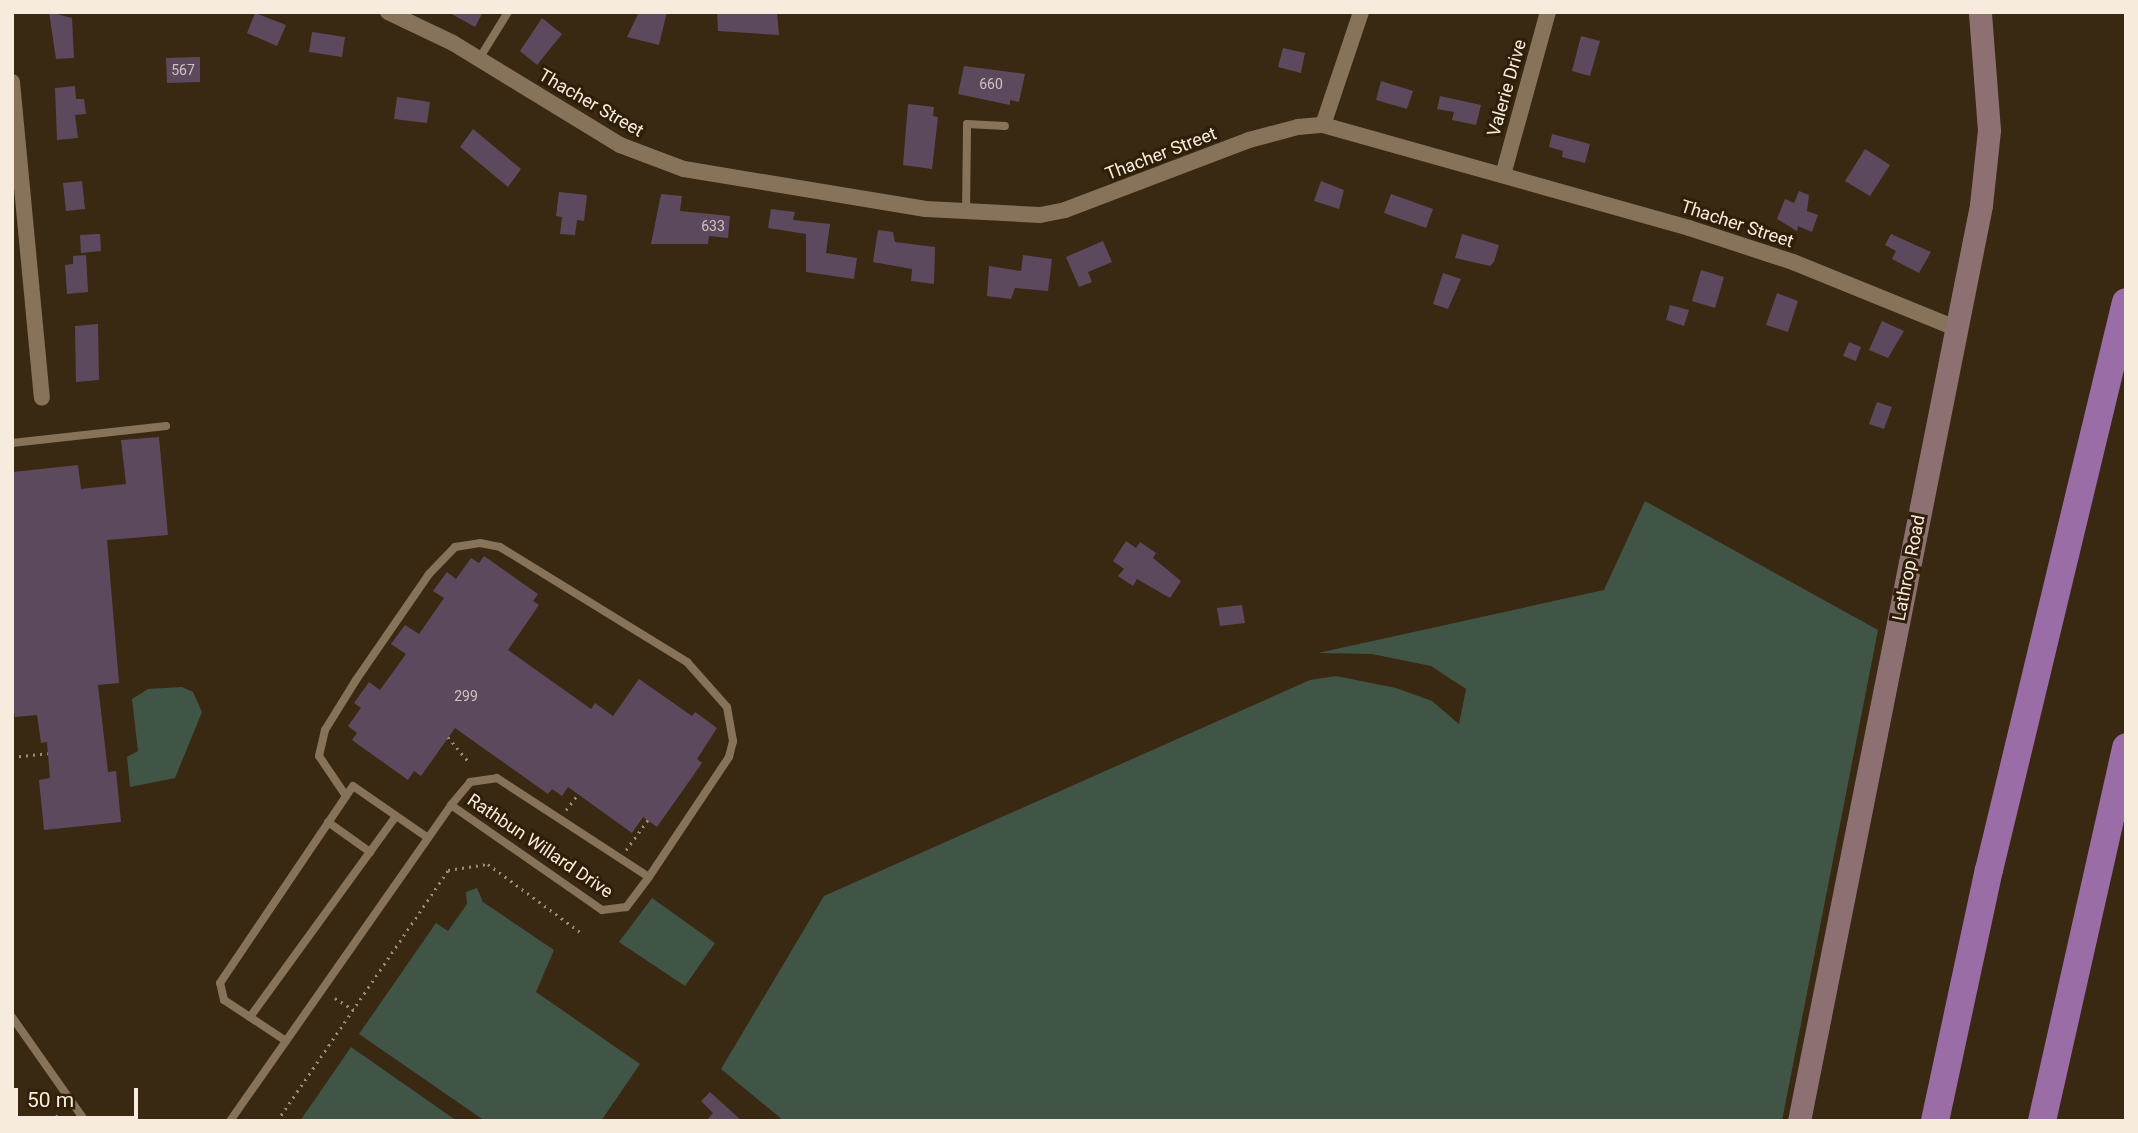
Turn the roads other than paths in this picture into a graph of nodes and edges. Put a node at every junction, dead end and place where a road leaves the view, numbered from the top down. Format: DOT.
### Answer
graph roads {
  1 [pos="388,12"];
  2 [pos="508,12"];
  3 [pos="1361,12"];
  4 [pos="1548,12"];
  5 [pos="1980,12"];
  6 [pos="479,59"];
  7 [pos="12,82"];
  8 [pos="1323,125"];
  9 [pos="1004,126"];
  10 [pos="1503,175"];
  11 [pos="966,212"];
  12 [pos="2126,302"];
  13 [pos="1958,329"];
  14 [pos="42,398"];
  15 [pos="166,426"];
  16 [pos="12,443"];
  17 [pos="2126,747"];
  18 [pos="346,796"];
  19 [pos="450,805"];
  20 [pos="396,816"];
  21 [pos="328,822"];
  22 [pos="428,838"];
  23 [pos="370,852"];
  24 [pos="649,877"];
  25 [pos="12,1017"];
  26 [pos="250,1017"];
  27 [pos="286,1041"];
  28 [pos="85,1121"];
  29 [pos="230,1121"];
  30 [pos="1799,1121"];
  31 [pos="1935,1121"];
  32 [pos="2042,1121"];
  1 -- 6 [label="street, Thacher Street"];
  2 -- 6 [label="lane"];
  3 -- 8 [label="street"];
  4 -- 10 [label="street, Valerie Drive"];
  5 -- 13 [label="main road, Lathrop Road"];
  6 -- 11 [label="street, Thacher Street"];
  7 -- 14 [label="street"];
  8 -- 10 [label="street, Thacher Street"];
  8 -- 11 [label="street, Thacher Street"];
  9 -- 11 [label="lane"];
  10 -- 13 [label="street, Thacher Street"];
  12 -- 31 [label="highway"];
  13 -- 30 [label="main road, Lathrop Road"];
  15 -- 16 [label="lane"];
  17 -- 32 [label="highway"];
  18 -- 20 [label="lane"];
  18 -- 21 [label="lane"];
  18 -- 24 [label="lane"];
  19 -- 22 [label="lane, Rathbun Willard Drive"];
  19 -- 24 [label="lane, Rathbun Willard Drive"];
  19 -- 24 [label="lane, Rathbun Willard Drive"];
  20 -- 22 [label="lane"];
  20 -- 23 [label="lane"];
  21 -- 23 [label="lane"];
  21 -- 26 [label="lane"];
  22 -- 27 [label="lane, Rathbun Willard Drive"];
  23 -- 26 [label="lane"];
  25 -- 28 [label="lane"];
  26 -- 27 [label="lane"];
  27 -- 29 [label="lane, Rathbun Willard Drive"];
}
